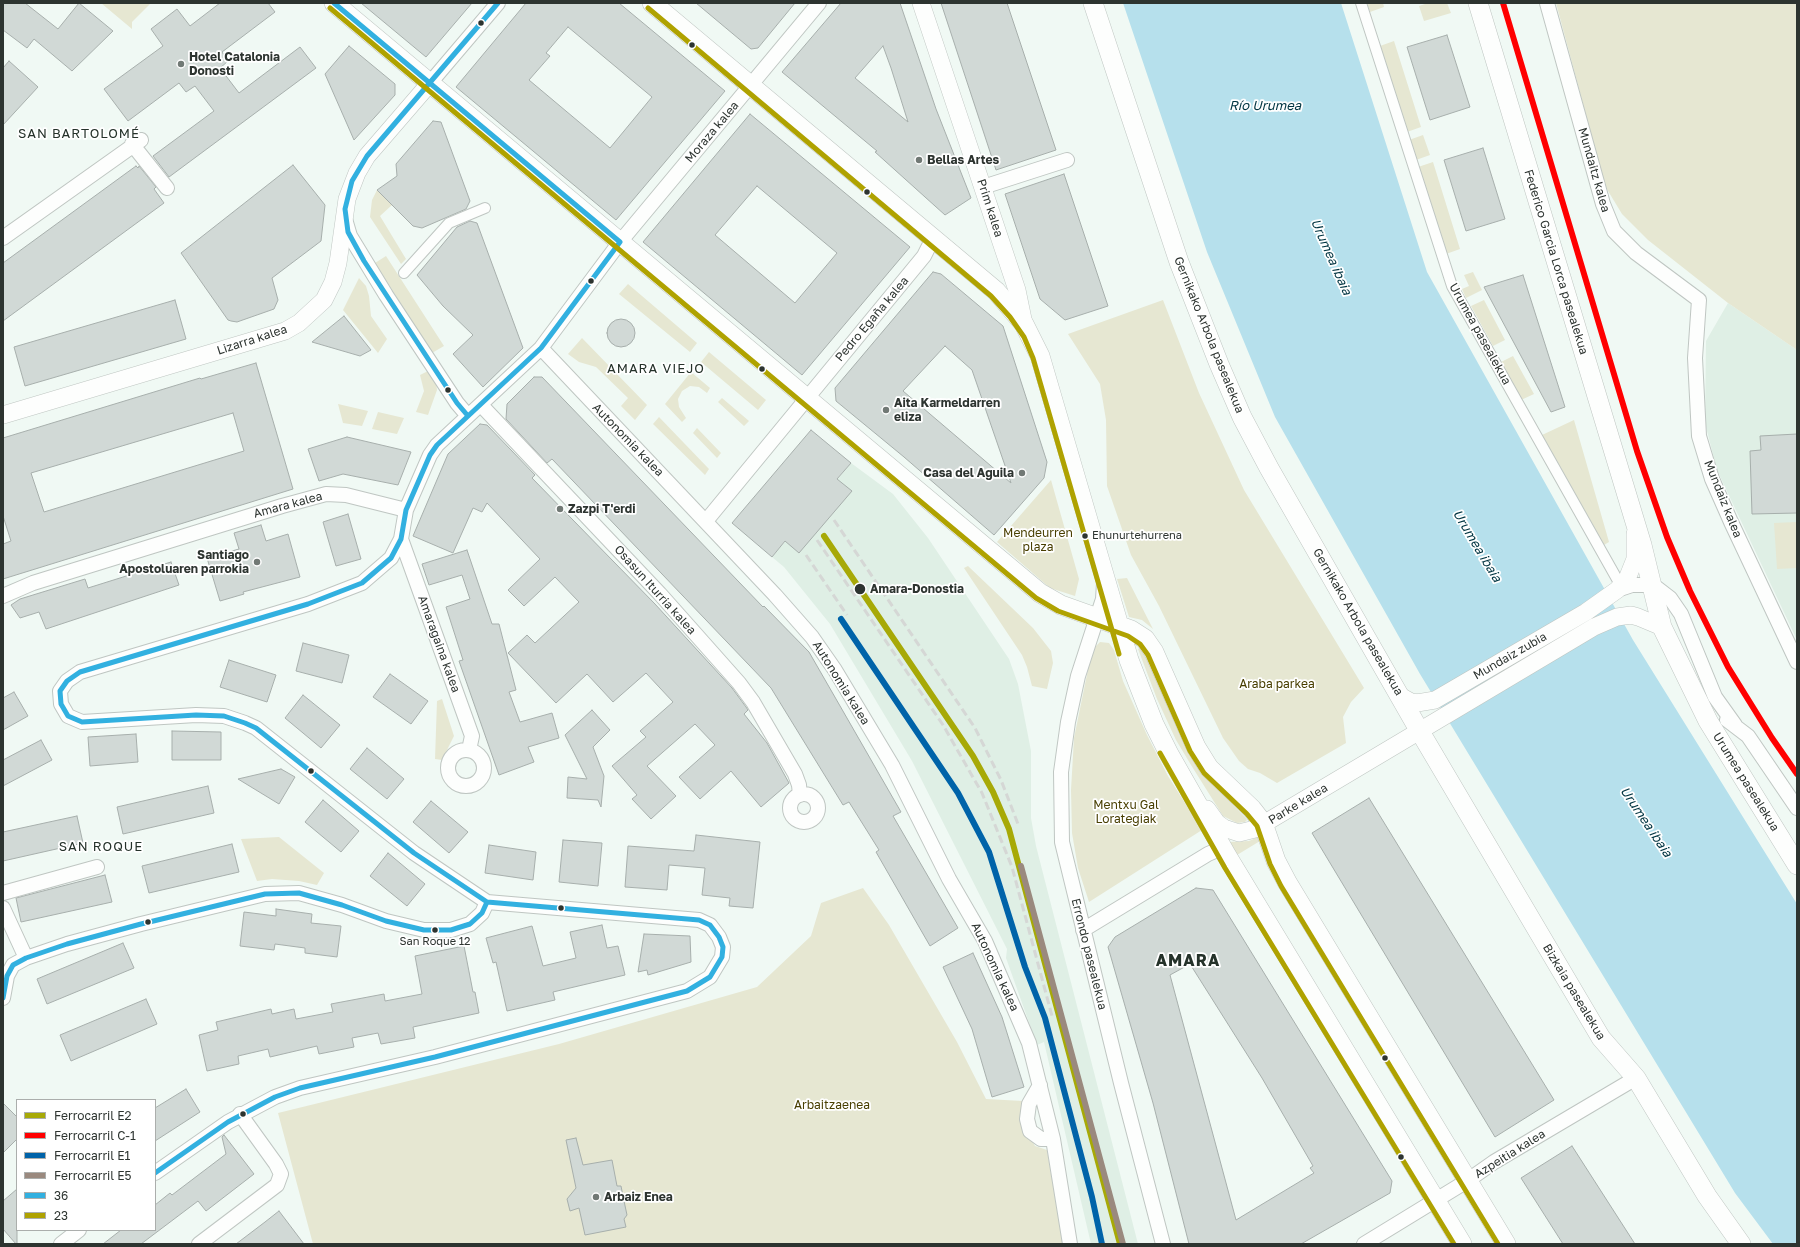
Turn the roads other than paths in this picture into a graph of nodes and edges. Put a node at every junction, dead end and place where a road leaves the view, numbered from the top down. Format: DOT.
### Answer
graph roads {
  1 [pos="334,3"];
  2 [pos="498,3"];
  3 [pos="652,3"];
  4 [pos="819,3"];
  5 [pos="921,3"];
  6 [pos="1093,3"];
  7 [pos="1361,3"];
  8 [pos="1478,3"];
  9 [pos="1547,3"];
  10 [pos="430,83"];
  11 [pos="750,86"];
  12 [pos="1067,160"];
  13 [pos="983,187"];
  14 [pos="166,188"];
  15 [pos="485,208"];
  16 [pos="345,209"];
  17 [pos="3,238"];
  18 [pos="933,238"];
  19 [pos="620,242"];
  20 [pos="404,273"];
  21 [pos="1699,300"];
  22 [pos="1024,324"];
  23 [pos="540,348"];
  24 [pos="806,398"];
  25 [pos="481,405"];
  26 [pos="3,415"];
  27 [pos="468,416"];
  28 [pos="406,510"];
  29 [pos="706,521"];
  30 [pos="1635,521"];
  31 [pos="401,539"];
  32 [pos="1104,576"];
  33 [pos="1652,586"];
  34 [pos="1614,588"];
  35 [pos="3,596"];
  36 [pos="1681,614"];
  37 [pos="1097,618"];
  38 [pos="1662,627"];
  39 [pos="1120,631"];
  40 [pos="1089,641"];
  41 [pos="1797,662"];
  42 [pos="1400,696"];
  43 [pos="1696,700"];
  44 [pos="1735,725"];
  45 [pos="1419,730"];
  46 [pos="469,750"];
  47 [pos="1185,784"];
  48 [pos="800,795"];
  49 [pos="1797,808"];
  50 [pos="1263,824"];
  51 [pos="1222,848"];
  52 [pos="1797,865"];
  53 [pos="97,867"];
  54 [pos="3,893"];
  55 [pos="488,902"];
  56 [pos="3,908"];
  57 [pos="1083,930"];
  58 [pos="26,958"];
  59 [pos="3,998"];
  60 [pos="1636,1078"];
  61 [pos="1040,1085"];
  62 [pos="240,1114"];
  63 [pos="1053,1139"];
  64 [pos="156,1172"];
  65 [pos="1467,1181"];
  66 [pos="1436,1200"];
  67 [pos="78,1231"];
  68 [pos="61,1244"];
  69 [pos="199,1244"];
  70 [pos="1070,1244"];
  71 [pos="1163,1244"];
  72 [pos="1364,1244"];
  73 [pos="1462,1244"];
  74 [pos="1506,1244"];
  75 [pos="1741,1244"];
  1 -- 10 [label="main road"];
  2 -- 10 [label="street"];
  3 -- 11 [label="main road"];
  4 -- 11 [label="street, Moraza kalea"];
  5 -- 13 [label="street, Prim kalea"];
  6 -- 42 [label="main road, Gernikako Arbola pasealekua"];
  7 -- 34 [label="street, Urumea pasealekua"];
  8 -- 30 [label="main road, Federico Garcia Lorca pasealekua"];
  9 -- 21 [label="street, Mundaitz kalea"];
  10 -- 16 [label="street, Lizarra kalea"];
  10 -- 19 [label="main road"];
  11 -- 18 [label="main road"];
  11 -- 19 [label="street, Moraza kalea"];
  12 -- 13 [label="street"];
  13 -- 22 [label="street, Prim kalea"];
  14 -- 17 [label="street"];
  15 -- 20 [label="street"];
  16 -- 26 [label="street, Lizarra kalea"];
  16 -- 27 [label="street"];
  18 -- 22 [label="main road"];
  18 -- 24 [label="street, Pedro Egaña kalea"];
  19 -- 23 [label="street"];
  19 -- 24 [label="main road"];
  21 -- 41 [label="street, Mundaiz kalea"];
  22 -- 32 [label="main road"];
  23 -- 25 [label="street"];
  23 -- 29 [label="street, Autonomia kalea"];
  24 -- 29 [label="street, Pedro Egaña kalea"];
  24 -- 37 [label="main road"];
  25 -- 27 [label="street"];
  25 -- 48 [label="street, Osasun Iturria kalea"];
  27 -- 28 [label="street"];
  28 -- 31 [label="street"];
  28 -- 35 [label="street, Amara kalea"];
  29 -- 61 [label="street, Autonomia kalea"];
  30 -- 33 [label="main road, Federico Garcia Lorca pasealekua"];
  30 -- 34 [label="street, Federico Garcia Lorca pasealekua"];
  31 -- 46 [label="street, Amaragaina kalea"];
  31 -- 55 [label="street"];
  32 -- 37 [label="street, Errondo pasealekua"];
  32 -- 39 [label="main road"];
  33 -- 34 [label="street, Urumea pasealekua"];
  33 -- 36 [label="street, Urumea pasealekua"];
  33 -- 38 [label="main road, Federico Garcia Lorca pasealekua"];
  34 -- 42 [label="street, Mundaiz zubia"];
  36 -- 38 [label="street"];
  36 -- 44 [label="street, Urumea pasealekua"];
  37 -- 39 [label="main road"];
  37 -- 40 [label="street, Errondo pasealekua"];
  38 -- 43 [label="main road, Urumea pasealekua"];
  38 -- 45 [label="street, Mundaiz zubia"];
  39 -- 40 [label="street"];
  39 -- 47 [label="main road"];
  39 -- 50 [label="main road"];
  40 -- 57 [label="street, Errondo pasealekua"];
  42 -- 45 [label="main road, Gernikako Arbola pasealekua"];
  43 -- 44 [label="street, Urumea pasealekua"];
  43 -- 52 [label="main road, Urumea pasealekua"];
  44 -- 49 [label="street"];
  45 -- 50 [label="street, Parke kalea"];
  45 -- 60 [label="main road, Bizkaia pasealekua"];
  47 -- 50 [label="street, Parke kalea"];
  47 -- 51 [label="main road"];
  50 -- 65 [label="main road"];
  51 -- 57 [label="street"];
  51 -- 66 [label="main road"];
  53 -- 54 [label="street"];
  55 -- 58 [label="street"];
  55 -- 62 [label="street"];
  56 -- 58 [label="street"];
  57 -- 71 [label="street, Errondo pasealekua"];
  58 -- 59 [label="street"];
  60 -- 65 [label="street, Azpeitia kalea"];
  60 -- 75 [label="main road, Bizkaia pasealekua"];
  61 -- 63 [label="street, Autonomia kalea"];
  61 -- 63 [label="street"];
  62 -- 64 [label="street"];
  62 -- 69 [label="street"];
  63 -- 70 [label="street, Autonomia kalea"];
  65 -- 66 [label="street, Azpeitia kalea"];
  65 -- 74 [label="main road"];
  66 -- 72 [label="street, Azpeitia kalea"];
  66 -- 73 [label="main road"];
  67 -- 68 [label="street"];
}
